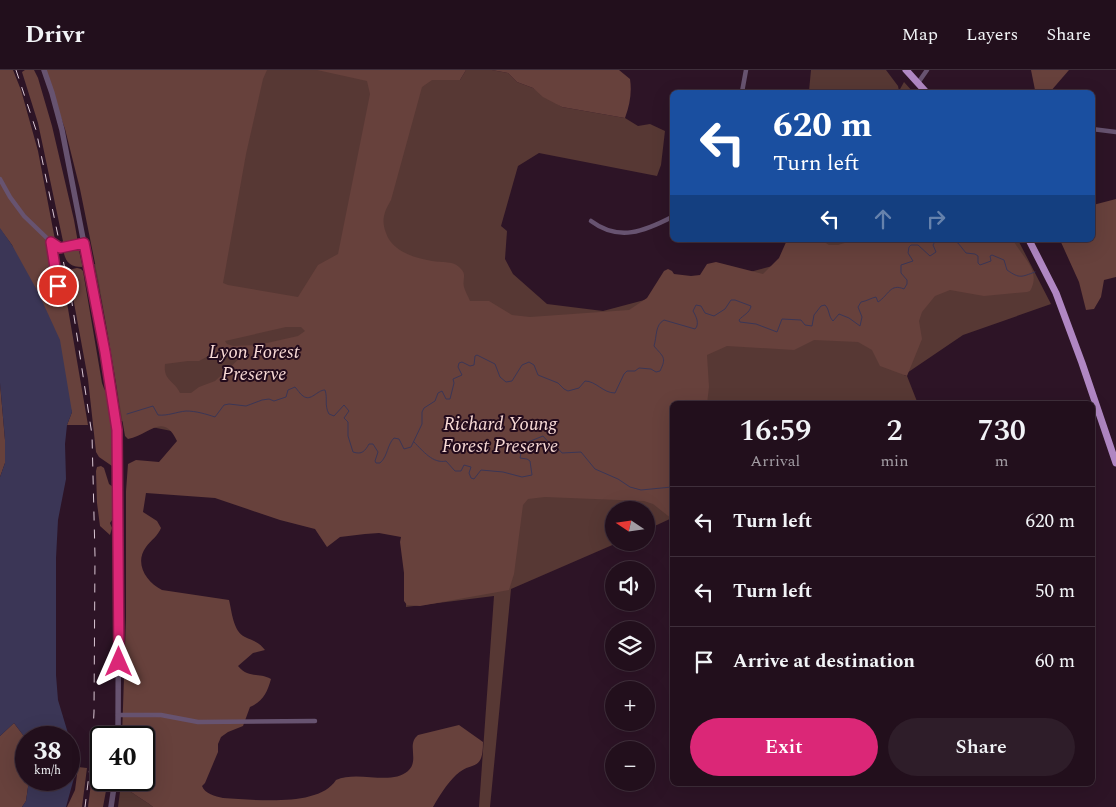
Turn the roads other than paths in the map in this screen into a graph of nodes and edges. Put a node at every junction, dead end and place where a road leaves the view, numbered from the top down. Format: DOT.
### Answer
graph roads {
  1 [pos="44,70"];
  2 [pos="746,70"];
  3 [pos="906,70"];
  4 [pos="927,70"];
  5 [pos="918,82"];
  6 [pos="742,90"];
  7 [pos="924,90"];
  8 [pos="1095,129"];
  9 [pos="1116,132"];
  10 [pos="0,179"];
  11 [pos="670,217"];
  12 [pos="591,221"];
  13 [pos="51,242"];
  14 [pos="1030,242"];
  15 [pos="84,243"];
  16 [pos="60,303"];
  17 [pos="1095,401"];
  18 [pos="1095,401"];
  19 [pos="1116,463"];
  20 [pos="118,715"];
  21 [pos="315,721"];
  22 [pos="118,726"];
  23 [pos="113,791"];
  24 [pos="111,807"];
  1 -- 15 [label="street"];
  2 -- 6 [label="street"];
  3 -- 5 [label="main road"];
  4 -- 5 [label="street"];
  5 -- 7 [label="main road"];
  8 -- 9 [label="street"];
  10 -- 13 [label="street"];
  11 -- 12 [label="street"];
  13 -- 15 [label="street"];
  13 -- 16 [label="street"];
  14 -- 18 [label="main road"];
  15 -- 20 [label="street"];
  17 -- 19 [label="main road"];
  20 -- 21 [label="street"];
  20 -- 22 [label="street"];
  23 -- 24 [label="street"];
}
